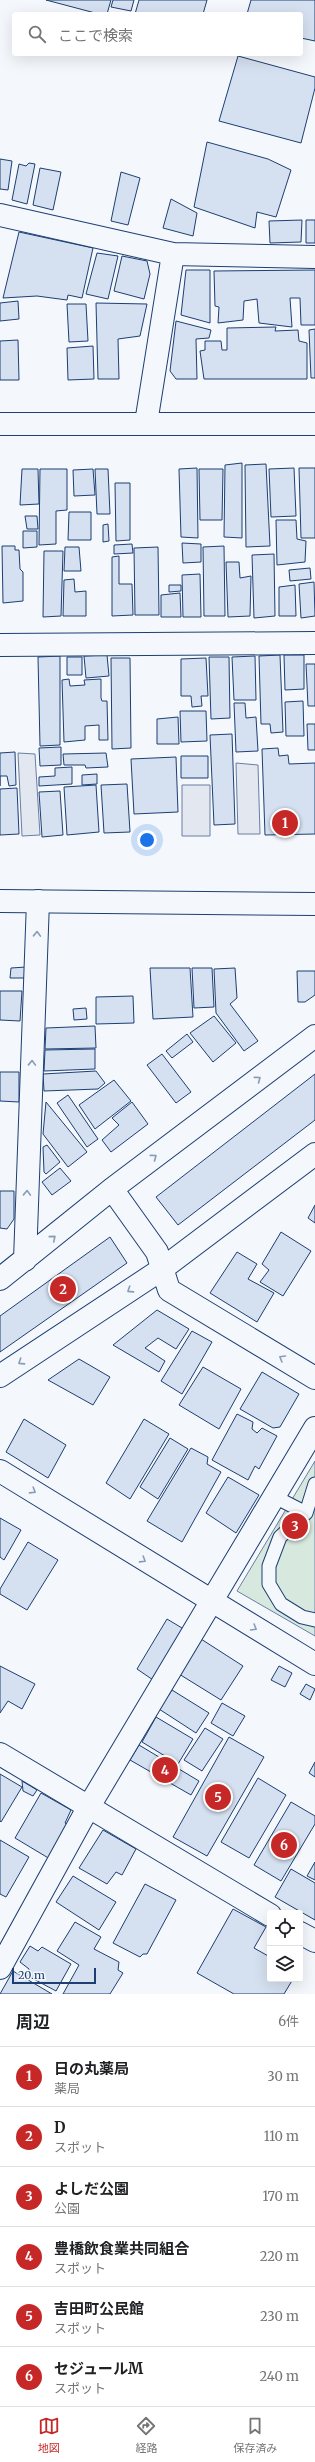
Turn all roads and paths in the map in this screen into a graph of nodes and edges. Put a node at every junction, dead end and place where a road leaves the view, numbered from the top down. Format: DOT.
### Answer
graph roads {
  1 [pos="0,215"];
  2 [pos="173,254"];
  3 [pos="315,256"];
  4 [pos="146,423"];
  5 [pos="0,424"];
  6 [pos="315,424"];
  7 [pos="315,643"];
  8 [pos="0,644"];
  9 [pos="0,901"];
  10 [pos="38,901"];
  11 [pos="315,904"];
  12 [pos="315,1036"];
  13 [pos="315,1154"];
  14 [pos="112,1188"];
  15 [pos="25,1260"];
  16 [pos="162,1269"];
  17 [pos="0,1279"];
  18 [pos="0,1376"];
  19 [pos="315,1378"];
  20 [pos="315,1428"];
  21 [pos="0,1471"];
  22 [pos="315,1484"];
  23 [pos="275,1497"];
  24 [pos="306,1513"];
  25 [pos="212,1603"];
  26 [pos="315,1620"];
  27 [pos="315,1664"];
  28 [pos="0,1754"];
  29 [pos="88,1808"];
  30 [pos="267,1913"];
  31 [pos="303,1935"];
  32 [pos="315,1941"];
  33 [pos="0,1968"];
  1 -- 2 [label="street"];
  2 -- 3 [label="street"];
  2 -- 4 [label="street"];
  4 -- 5 [label="street"];
  4 -- 6 [label="street"];
  7 -- 8 [label="street"];
  9 -- 10 [label="street"];
  10 -- 11 [label="street"];
  15 -- 10 [label="street, one-way"];
  14 -- 12 [label="street, one-way"];
  13 -- 16 [label="street"];
  15 -- 14 [label="street, one-way"];
  14 -- 16 [label="street"];
  15 -- 17 [label="street"];
  16 -- 18 [label="street, one-way"];
  19 -- 16 [label="street, one-way"];
  20 -- 23 [label="street"];
  21 -- 25 [label="street, one-way"];
  22 -- 24 [label="lane"];
  23 -- 24 [label="lane"];
  23 -- 25 [label="street"];
  24 -- 26 [label="lane"];
  25 -- 27 [label="street, one-way"];
  25 -- 29 [label="street"];
  28 -- 29 [label="street"];
  29 -- 30 [label="street"];
  29 -- 33 [label="street"];
  31 -- 32 [label="street"];
}
